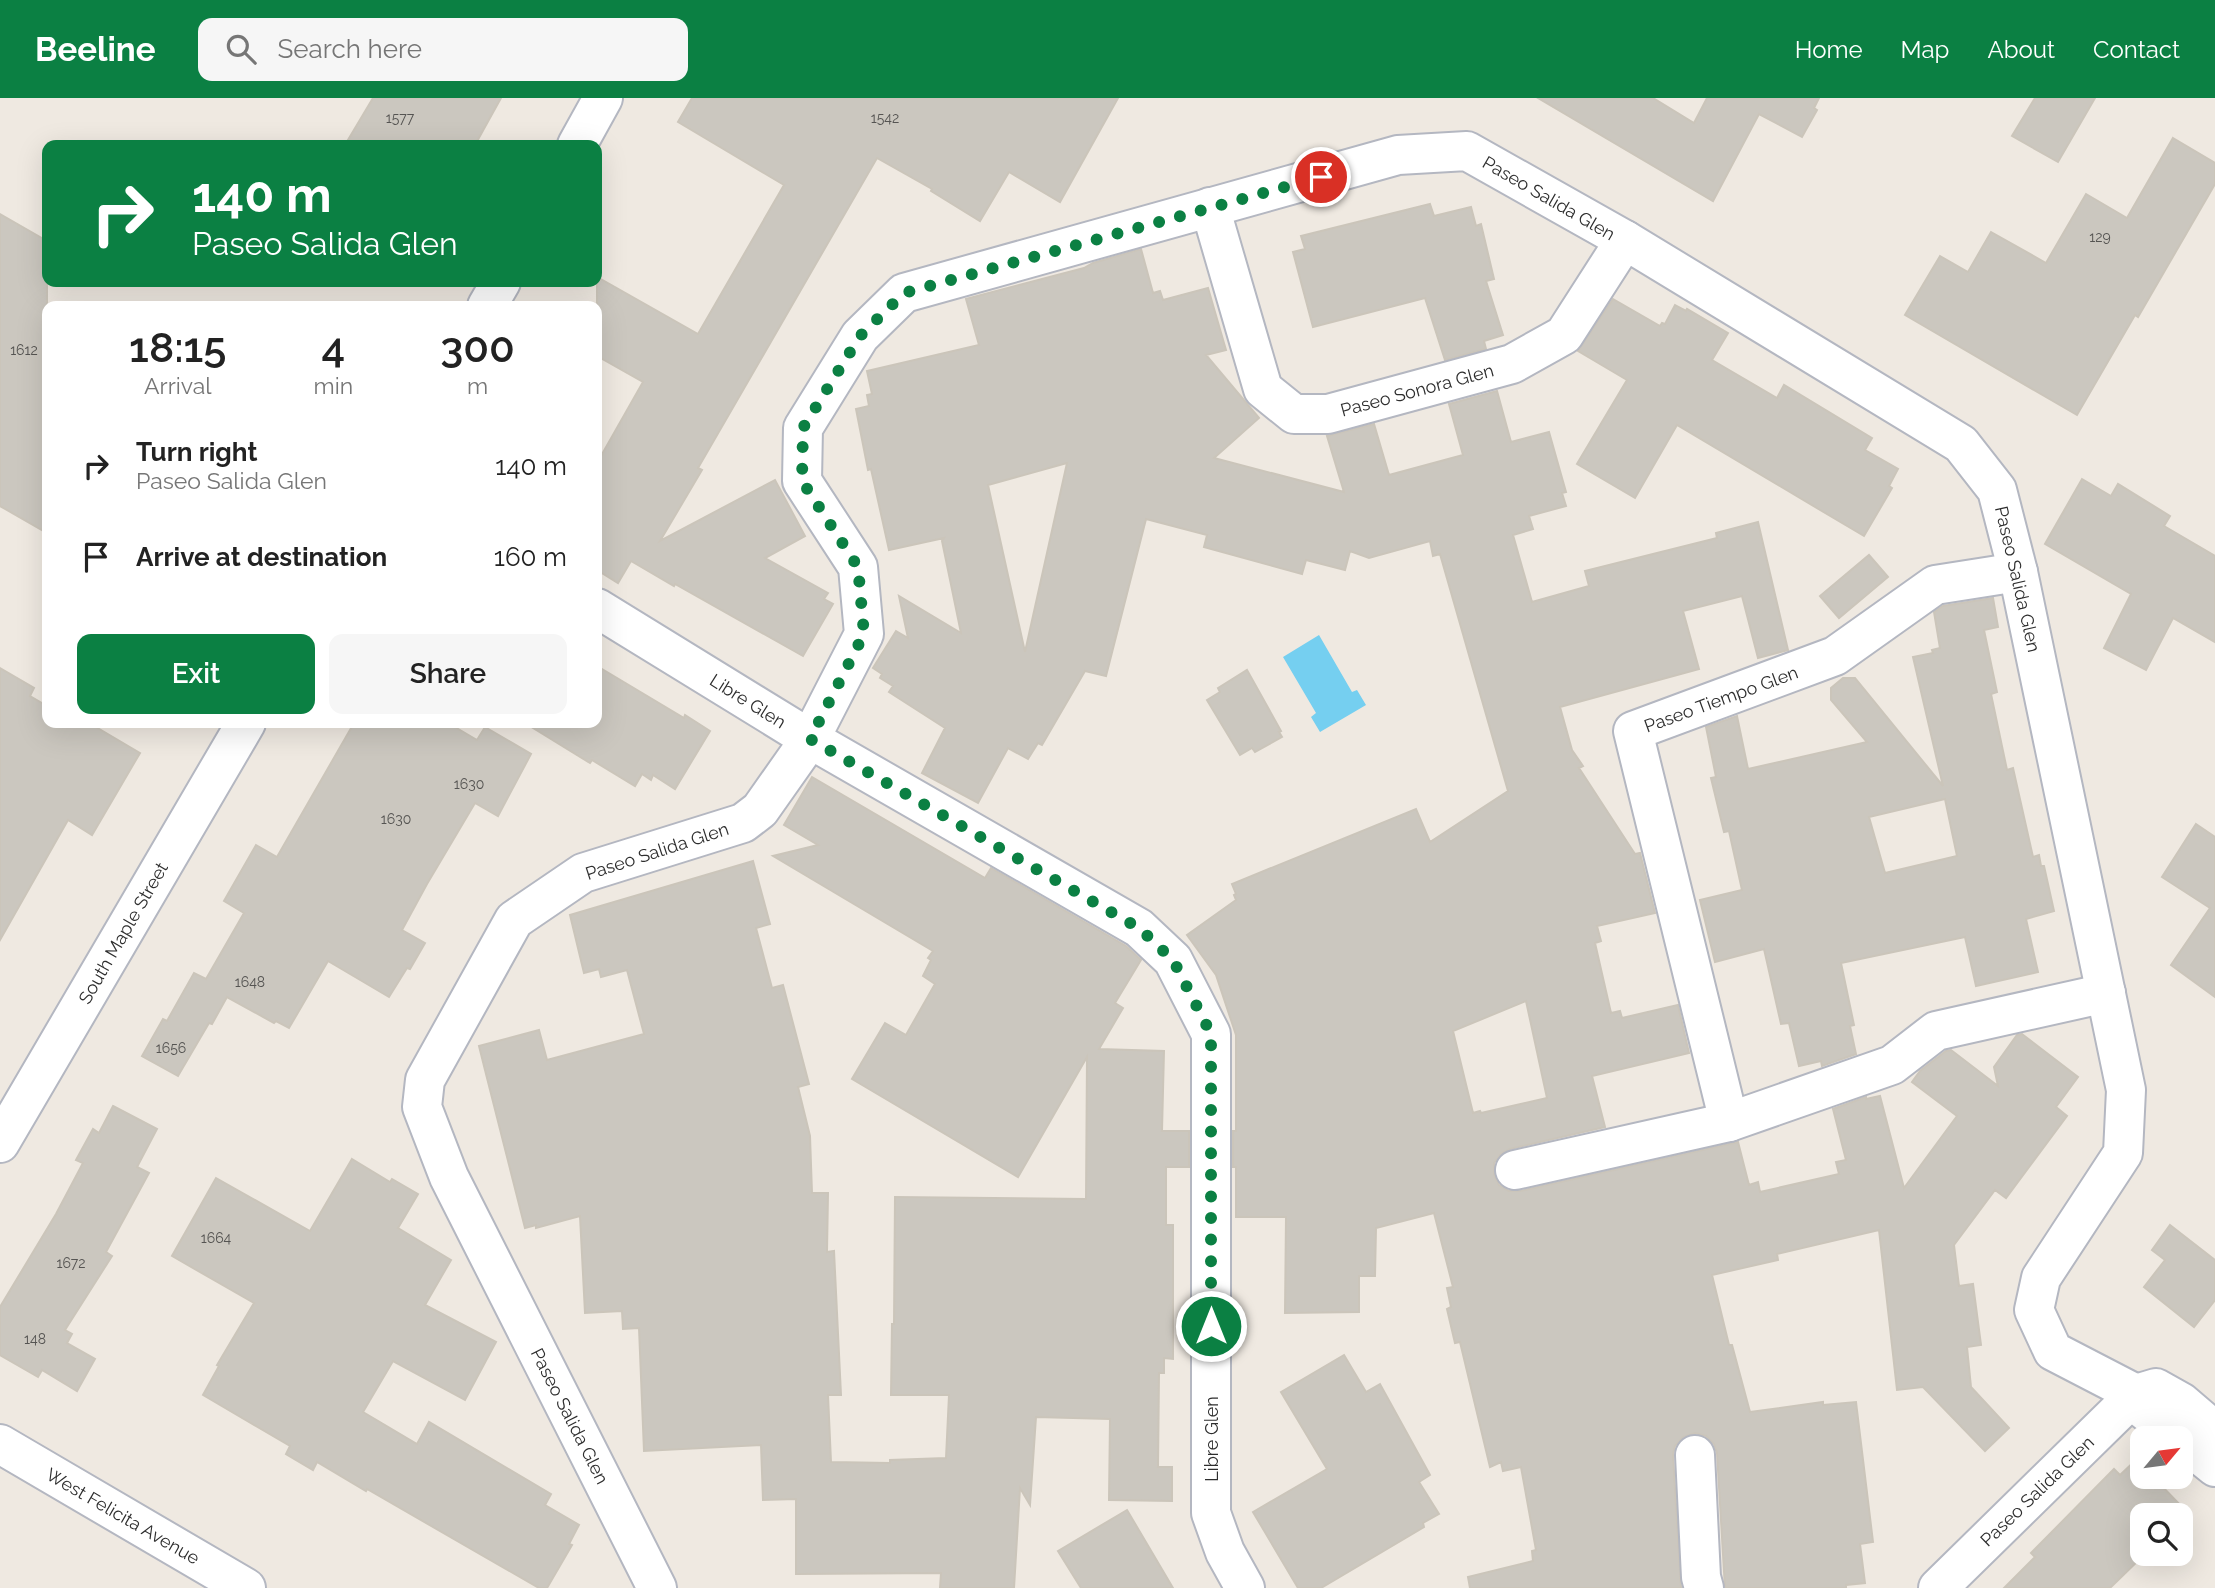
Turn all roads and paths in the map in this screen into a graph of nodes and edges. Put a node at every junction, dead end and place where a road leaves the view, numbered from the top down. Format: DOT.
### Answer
graph roads {
  1 [pos="604,98"];
  2 [pos="580,140"];
  3 [pos="1210,208"];
  4 [pos="1625,240"];
  5 [pos="2018,572"];
  6 [pos="602,611"];
  7 [pos="243,728"];
  8 [pos="810,739"];
  9 [pos="2106,993"];
  10 [pos="1729,1122"];
  11 [pos="0,1143"];
  12 [pos="1515,1170"];
  13 [pos="2136,1394"];
  14 [pos="0,1444"];
  15 [pos="2212,1449"];
  16 [pos="1695,1455"];
  17 [pos="246,1588"];
  18 [pos="657,1588"];
  19 [pos="1245,1588"];
  20 [pos="1704,1588"];
  21 [pos="1938,1588"];
  1 -- 2 [label="street"];
  3 -- 4 [label="street, Paseo Salida Glen"];
  3 -- 4 [label="street, Paseo Sonora Glen"];
  3 -- 8 [label="street, Paseo Salida Glen"];
  4 -- 5 [label="street, Paseo Salida Glen"];
  5 -- 9 [label="street, Paseo Salida Glen"];
  5 -- 10 [label="street, Paseo Tiempo Glen"];
  6 -- 8 [label="street, Libre Glen"];
  7 -- 11 [label="street, South Maple Street"];
  8 -- 18 [label="street, Paseo Salida Glen"];
  8 -- 19 [label="street, Libre Glen"];
  9 -- 10 [label="street"];
  9 -- 13 [label="street, Paseo Salida Glen"];
  10 -- 12 [label="street"];
  13 -- 15 [label="street, Paseo Salida Glen"];
  13 -- 21 [label="street, Paseo Salida Glen"];
  14 -- 17 [label="street, West Felicita Avenue"];
  16 -- 20 [label="street"];
}
